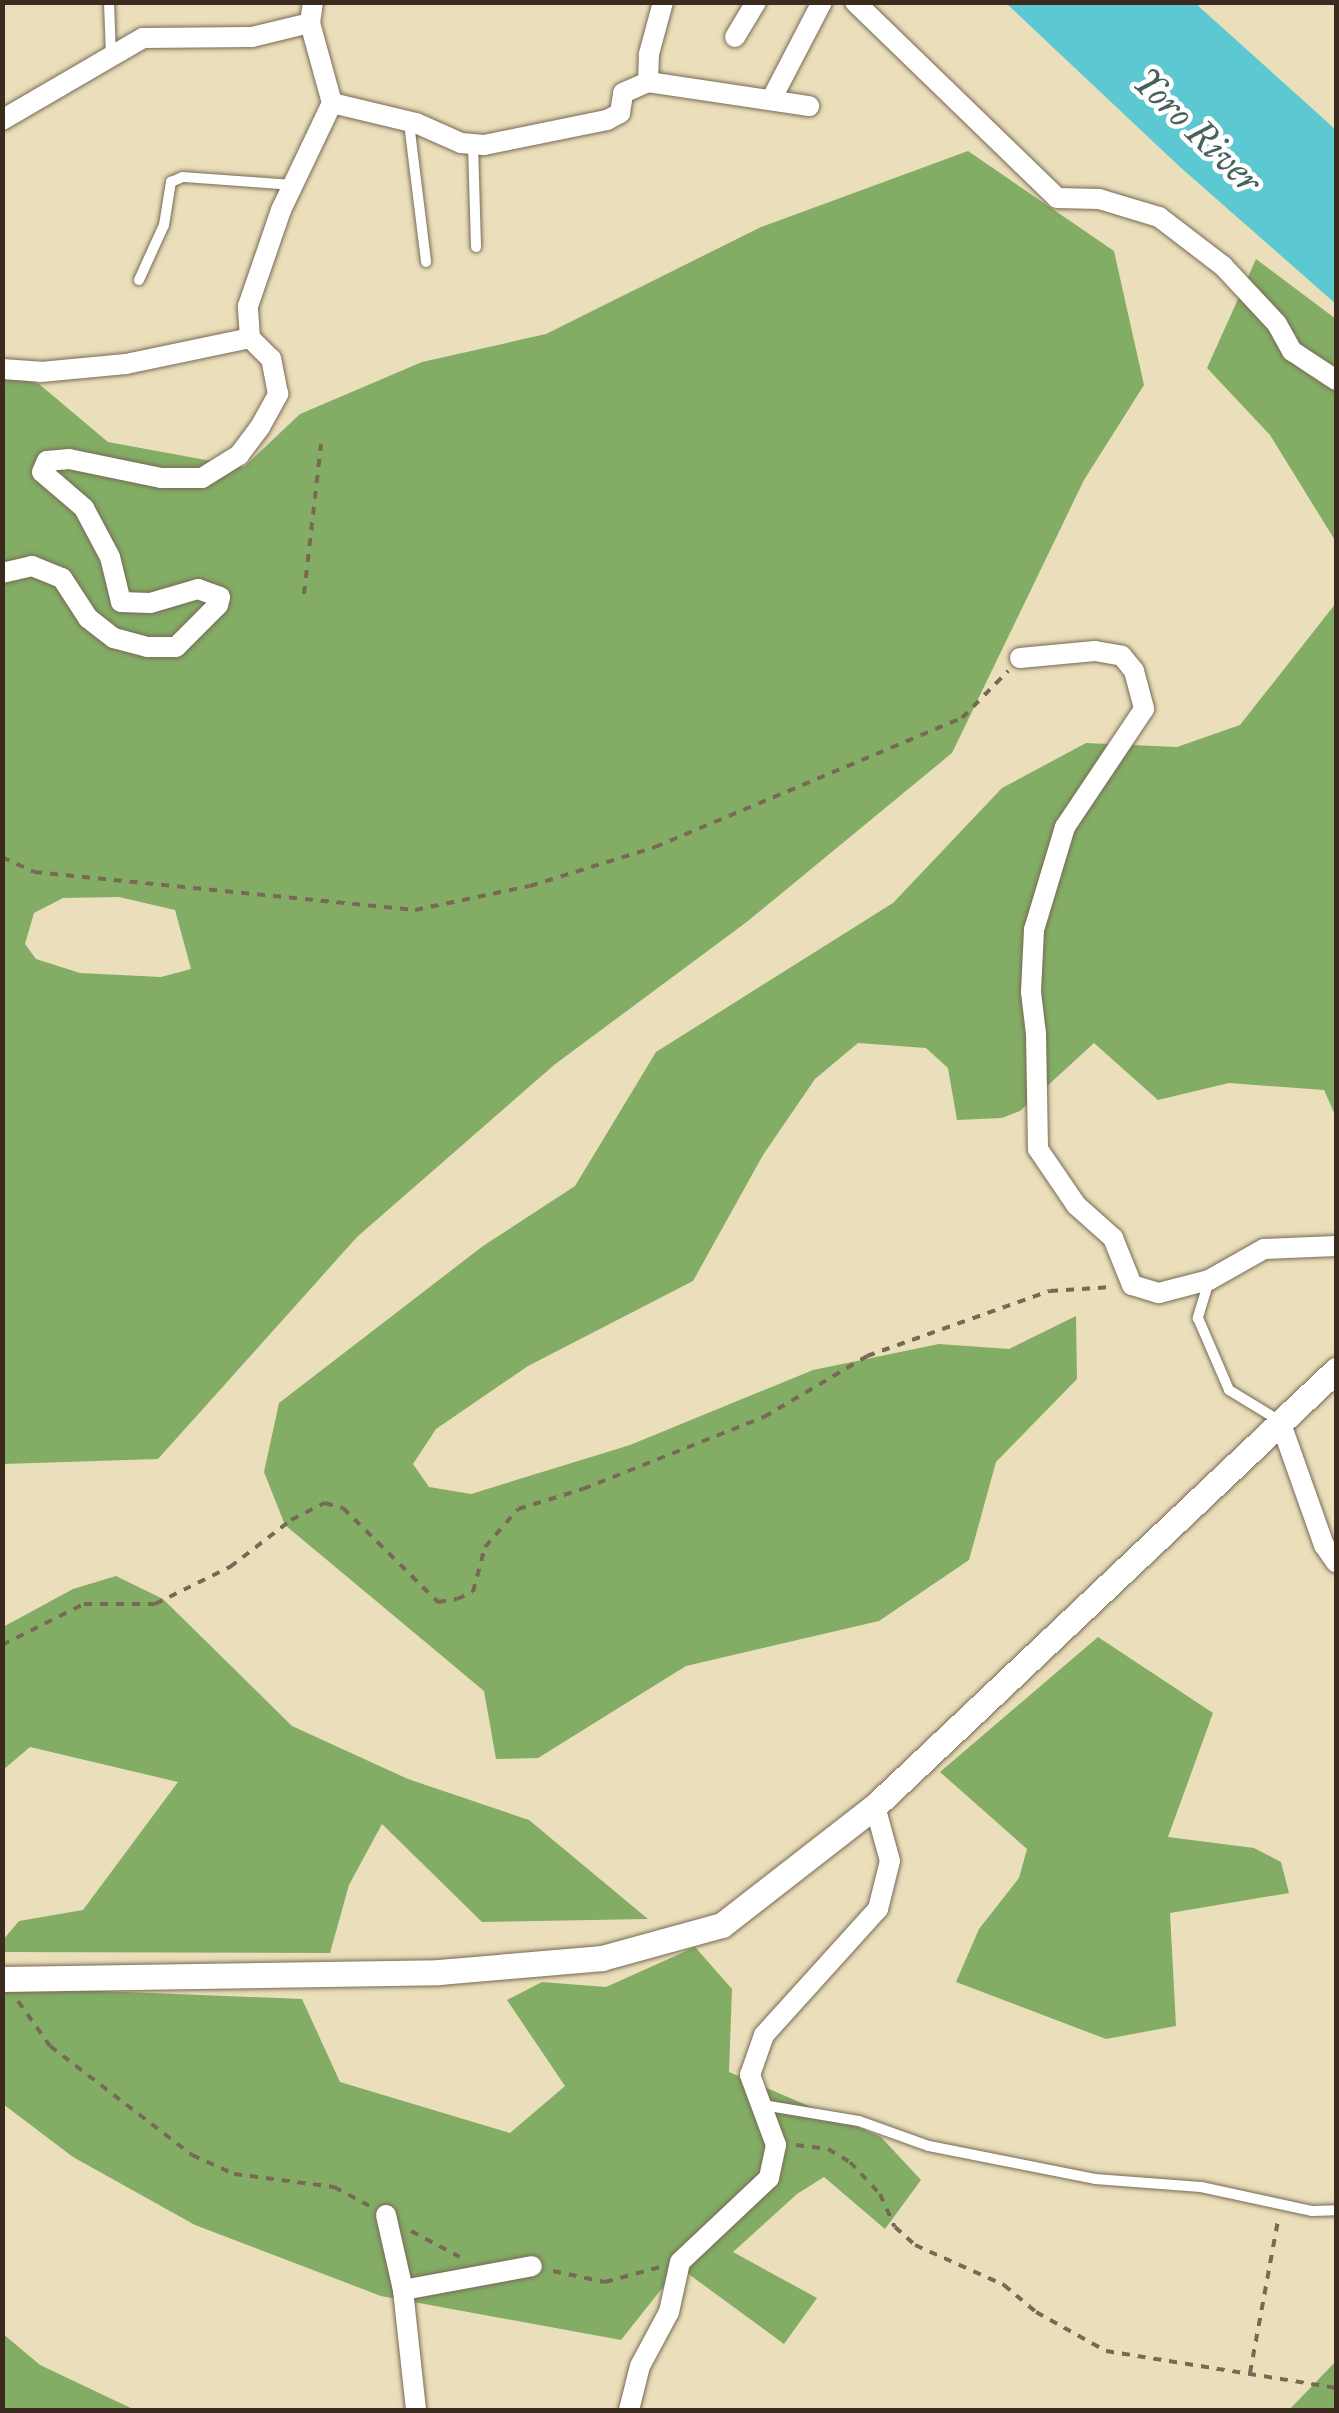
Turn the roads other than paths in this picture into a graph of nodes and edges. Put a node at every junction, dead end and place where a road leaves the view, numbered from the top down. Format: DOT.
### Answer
graph roads {
  1 [pos="109,2"];
  2 [pos="663,2"];
  3 [pos="756,2"];
  4 [pos="822,2"];
  5 [pos="855,2"];
  6 [pos="312,13"];
  7 [pos="735,38"];
  8 [pos="111,57"];
  9 [pos="648,82"];
  10 [pos="772,100"];
  11 [pos="332,103"];
  12 [pos="809,106"];
  13 [pos="2,120"];
  14 [pos="409,122"];
  15 [pos="472,144"];
  16 [pos="293,184"];
  17 [pos="476,246"];
  18 [pos="426,262"];
  19 [pos="138,280"];
  20 [pos="250,338"];
  21 [pos="2,368"];
  22 [pos="1336,380"];
  23 [pos="2,573"];
  24 [pos="1020,658"];
  25 [pos="1336,1246"];
  26 [pos="1209,1280"];
  27 [pos="1336,1370"];
  28 [pos="1280,1421"];
  29 [pos="1336,1562"];
  30 [pos="875,1806"];
  31 [pos="5,1979"];
  32 [pos="762,2105"];
  33 [pos="1336,2210"];
  34 [pos="386,2215"];
  35 [pos="532,2266"];
  36 [pos="403,2290"];
  37 [pos="416,2410"];
  38 [pos="629,2410"];
  1 -- 8 [label="lane"];
  2 -- 9 [label="street"];
  3 -- 7 [label="street"];
  4 -- 10 [label="street"];
  5 -- 22 [label="street"];
  6 -- 8 [label="street"];
  6 -- 11 [label="street"];
  8 -- 13 [label="street"];
  9 -- 10 [label="street"];
  9 -- 15 [label="street"];
  10 -- 12 [label="street"];
  11 -- 14 [label="street"];
  11 -- 16 [label="street"];
  14 -- 15 [label="street"];
  14 -- 18 [label="lane"];
  15 -- 17 [label="lane"];
  16 -- 19 [label="lane"];
  16 -- 20 [label="street"];
  20 -- 21 [label="street"];
  20 -- 23 [label="street"];
  24 -- 26 [label="street"];
  25 -- 26 [label="street"];
  26 -- 28 [label="lane"];
  27 -- 28 [label="street"];
  28 -- 29 [label="street"];
  28 -- 30 [label="street"];
  30 -- 31 [label="street"];
  30 -- 32 [label="street"];
  32 -- 33 [label="lane"];
  32 -- 38 [label="street"];
  34 -- 36 [label="street"];
  35 -- 36 [label="street"];
  36 -- 37 [label="street"];
}
